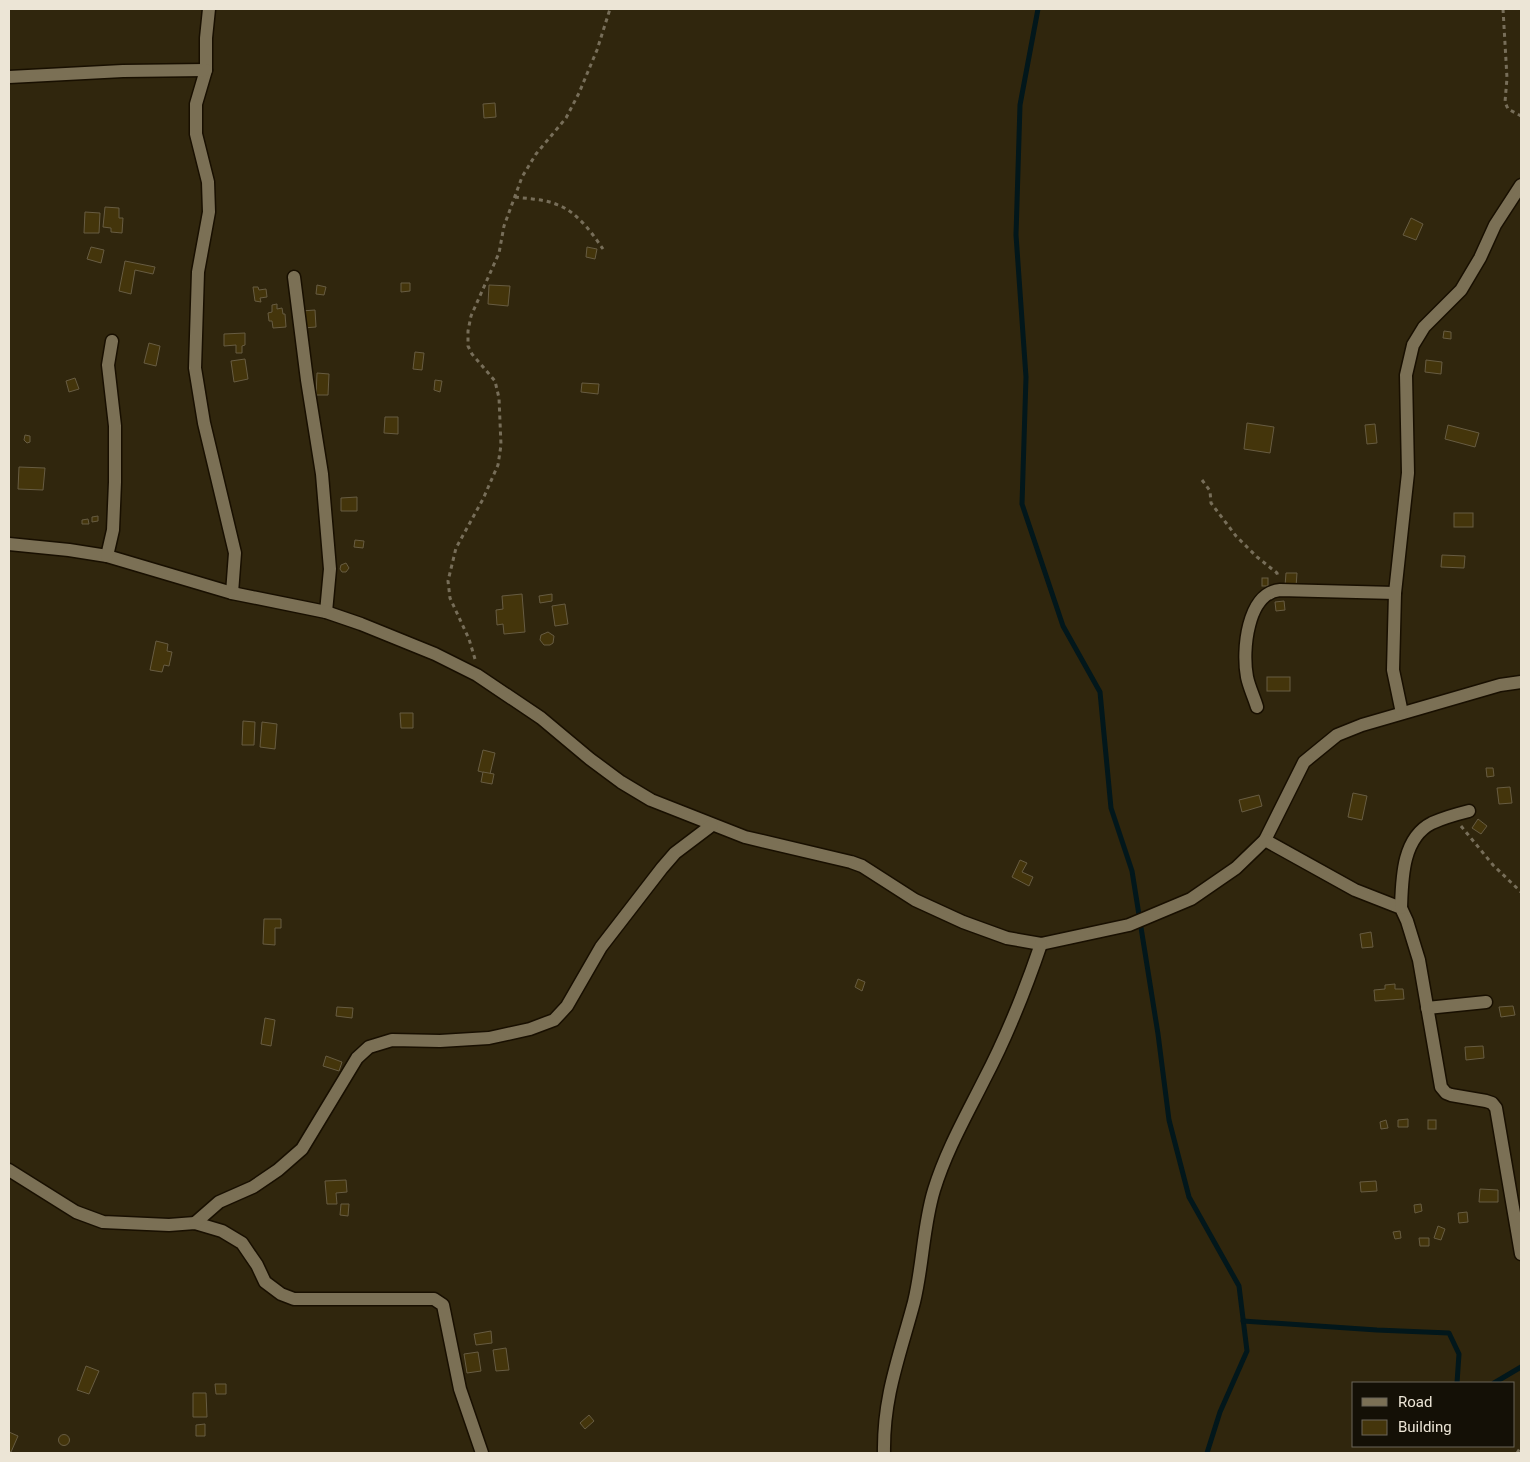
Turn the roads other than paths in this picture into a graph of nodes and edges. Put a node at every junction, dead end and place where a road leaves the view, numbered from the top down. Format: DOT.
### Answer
graph roads {
  1 [pos="209,9"];
  2 [pos="206,70"];
  3 [pos="9,77"];
  4 [pos="1521,185"];
  5 [pos="294,276"];
  6 [pos="112,341"];
  7 [pos="9,544"];
  8 [pos="107,556"];
  9 [pos="232,593"];
  10 [pos="1395,593"];
  11 [pos="326,612"];
  12 [pos="1521,682"];
  13 [pos="1257,707"];
  14 [pos="1402,713"];
  15 [pos="1469,811"];
  16 [pos="712,825"];
  17 [pos="1265,840"];
  18 [pos="1401,908"];
  19 [pos="1041,944"];
  20 [pos="1486,1002"];
  21 [pos="1427,1008"];
  22 [pos="9,1170"];
  23 [pos="194,1223"];
  24 [pos="1521,1254"];
  25 [pos="482,1453"];
  26 [pos="884,1453"];
  1 -- 2 [label="street"];
  2 -- 3 [label="street"];
  2 -- 9 [label="street"];
  4 -- 10 [label="street"];
  5 -- 11 [label="street"];
  6 -- 8 [label="street"];
  7 -- 8 [label="street"];
  8 -- 9 [label="street"];
  9 -- 11 [label="street"];
  10 -- 13 [label="street"];
  10 -- 14 [label="street"];
  11 -- 16 [label="street"];
  12 -- 14 [label="street"];
  14 -- 17 [label="street"];
  15 -- 18 [label="street"];
  16 -- 19 [label="street"];
  16 -- 23 [label="street"];
  17 -- 18 [label="street"];
  17 -- 19 [label="street"];
  18 -- 21 [label="street"];
  19 -- 26 [label="street"];
  20 -- 21 [label="street"];
  21 -- 24 [label="street"];
  22 -- 23 [label="street"];
  23 -- 25 [label="street"];
}
